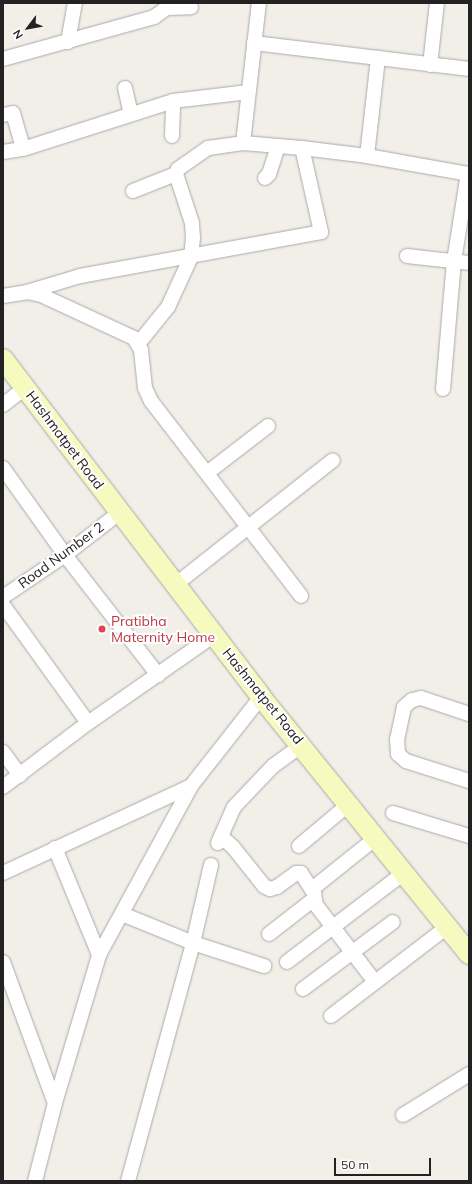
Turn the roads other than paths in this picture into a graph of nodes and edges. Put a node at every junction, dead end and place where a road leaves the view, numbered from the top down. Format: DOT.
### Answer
graph roads {
  1 [pos="75,3"];
  2 [pos="259,3"];
  3 [pos="437,3"];
  4 [pos="166,6"];
  5 [pos="191,7"];
  6 [pos="68,42"];
  7 [pos="254,42"];
  8 [pos="378,58"];
  9 [pos="3,59"];
  10 [pos="430,65"];
  11 [pos="469,70"];
  12 [pos="125,88"];
  13 [pos="248,92"];
  14 [pos="173,101"];
  15 [pos="131,113"];
  16 [pos="3,116"];
  17 [pos="172,136"];
  18 [pos="242,142"];
  19 [pos="278,146"];
  20 [pos="302,148"];
  21 [pos="22,149"];
  22 [pos="3,152"];
  23 [pos="367,156"];
  24 [pos="176,174"];
  25 [pos="469,174"];
  26 [pos="265,178"];
  27 [pos="133,191"];
  28 [pos="407,256"];
  29 [pos="191,257"];
  30 [pos="454,261"];
  31 [pos="469,263"];
  32 [pos="27,292"];
  33 [pos="3,296"];
  34 [pos="138,344"];
  35 [pos="3,358"];
  36 [pos="25,388"];
  37 [pos="444,390"];
  38 [pos="3,405"];
  39 [pos="268,426"];
  40 [pos="333,460"];
  41 [pos="3,468"];
  42 [pos="207,473"];
  43 [pos="119,512"];
  44 [pos="248,528"];
  45 [pos="65,555"];
  46 [pos="175,585"];
  47 [pos="301,596"];
  48 [pos="3,598"];
  49 [pos="3,605"];
  50 [pos="214,635"];
  51 [pos="158,675"];
  52 [pos="261,697"];
  53 [pos="469,714"];
  54 [pos="88,723"];
  55 [pos="302,745"];
  56 [pos="3,752"];
  57 [pos="20,775"];
  58 [pos="469,781"];
  59 [pos="191,786"];
  60 [pos="3,787"];
  61 [pos="349,804"];
  62 [pos="393,813"];
  63 [pos="469,836"];
  64 [pos="376,838"];
  65 [pos="299,846"];
  66 [pos="55,848"];
  67 [pos="211,865"];
  68 [pos="3,873"];
  69 [pos="404,873"];
  70 [pos="313,894"];
  71 [pos="122,914"];
  72 [pos="393,922"];
  73 [pos="447,927"];
  74 [pos="336,928"];
  75 [pos="269,934"];
  76 [pos="193,943"];
  77 [pos="353,952"];
  78 [pos="469,954"];
  79 [pos="99,956"];
  80 [pos="3,962"];
  81 [pos="288,962"];
  82 [pos="264,966"];
  83 [pos="375,982"];
  84 [pos="303,989"];
  85 [pos="331,1016"];
  86 [pos="469,1074"];
  87 [pos="55,1104"];
  88 [pos="403,1115"];
  89 [pos="35,1181"];
  90 [pos="128,1181"];
  1 -- 6 [label="street"];
  2 -- 7 [label="street"];
  3 -- 10 [label="street"];
  4 -- 5 [label="street"];
  4 -- 6 [label="street"];
  6 -- 9 [label="street"];
  7 -- 8 [label="street"];
  7 -- 13 [label="street"];
  8 -- 10 [label="street"];
  8 -- 23 [label="street"];
  10 -- 11 [label="street"];
  12 -- 15 [label="street"];
  13 -- 14 [label="street"];
  13 -- 18 [label="street"];
  14 -- 15 [label="street"];
  14 -- 17 [label="street"];
  15 -- 21 [label="street"];
  16 -- 21 [label="street"];
  18 -- 19 [label="street"];
  18 -- 24 [label="street"];
  19 -- 20 [label="street"];
  19 -- 26 [label="street"];
  20 -- 23 [label="street"];
  20 -- 29 [label="street"];
  21 -- 22 [label="street"];
  23 -- 25 [label="street"];
  24 -- 27 [label="street"];
  24 -- 29 [label="street"];
  25 -- 30 [label="street"];
  28 -- 30 [label="street"];
  29 -- 32 [label="street"];
  29 -- 34 [label="street"];
  30 -- 31 [label="street"];
  30 -- 37 [label="street"];
  32 -- 33 [label="street"];
  32 -- 34 [label="street"];
  34 -- 42 [label="street"];
  35 -- 36 [label="main road, Hashmatpet Road"];
  36 -- 38 [label="street"];
  36 -- 43 [label="main road, Hashmatpet Road"];
  39 -- 42 [label="street"];
  40 -- 44 [label="street"];
  41 -- 45 [label="street"];
  42 -- 44 [label="street"];
  43 -- 45 [label="street, Road Number 2"];
  43 -- 46 [label="main road, Hashmatpet Road"];
  44 -- 46 [label="street"];
  44 -- 47 [label="street"];
  45 -- 48 [label="street, Road Number 2"];
  45 -- 51 [label="street"];
  46 -- 50 [label="main road, Hashmatpet Road"];
  49 -- 54 [label="street"];
  50 -- 51 [label="street"];
  50 -- 52 [label="main road, Hashmatpet Road"];
  51 -- 54 [label="street"];
  52 -- 55 [label="main road, Hashmatpet Road"];
  52 -- 59 [label="street"];
  53 -- 58 [label="street"];
  54 -- 57 [label="street"];
  55 -- 61 [label="main road, Hashmatpet Road"];
  55 -- 70 [label="street"];
  56 -- 57 [label="street"];
  57 -- 60 [label="street"];
  59 -- 66 [label="street"];
  59 -- 71 [label="street"];
  61 -- 64 [label="main road, Hashmatpet Road"];
  61 -- 65 [label="street"];
  62 -- 63 [label="street"];
  64 -- 69 [label="main road, Hashmatpet Road"];
  64 -- 70 [label="street"];
  66 -- 68 [label="street"];
  66 -- 79 [label="street"];
  67 -- 76 [label="street"];
  69 -- 73 [label="main road, Hashmatpet Road"];
  69 -- 74 [label="street"];
  70 -- 74 [label="street"];
  70 -- 75 [label="street"];
  71 -- 76 [label="street"];
  71 -- 79 [label="street"];
  72 -- 77 [label="street"];
  73 -- 78 [label="main road, Hashmatpet Road"];
  73 -- 83 [label="street"];
  74 -- 77 [label="street"];
  74 -- 81 [label="street"];
  76 -- 82 [label="street"];
  76 -- 90 [label="street"];
  77 -- 83 [label="street"];
  77 -- 84 [label="street"];
  79 -- 87 [label="street"];
  80 -- 87 [label="street"];
  83 -- 85 [label="street"];
  86 -- 88 [label="street"];
  87 -- 89 [label="street"];
}
